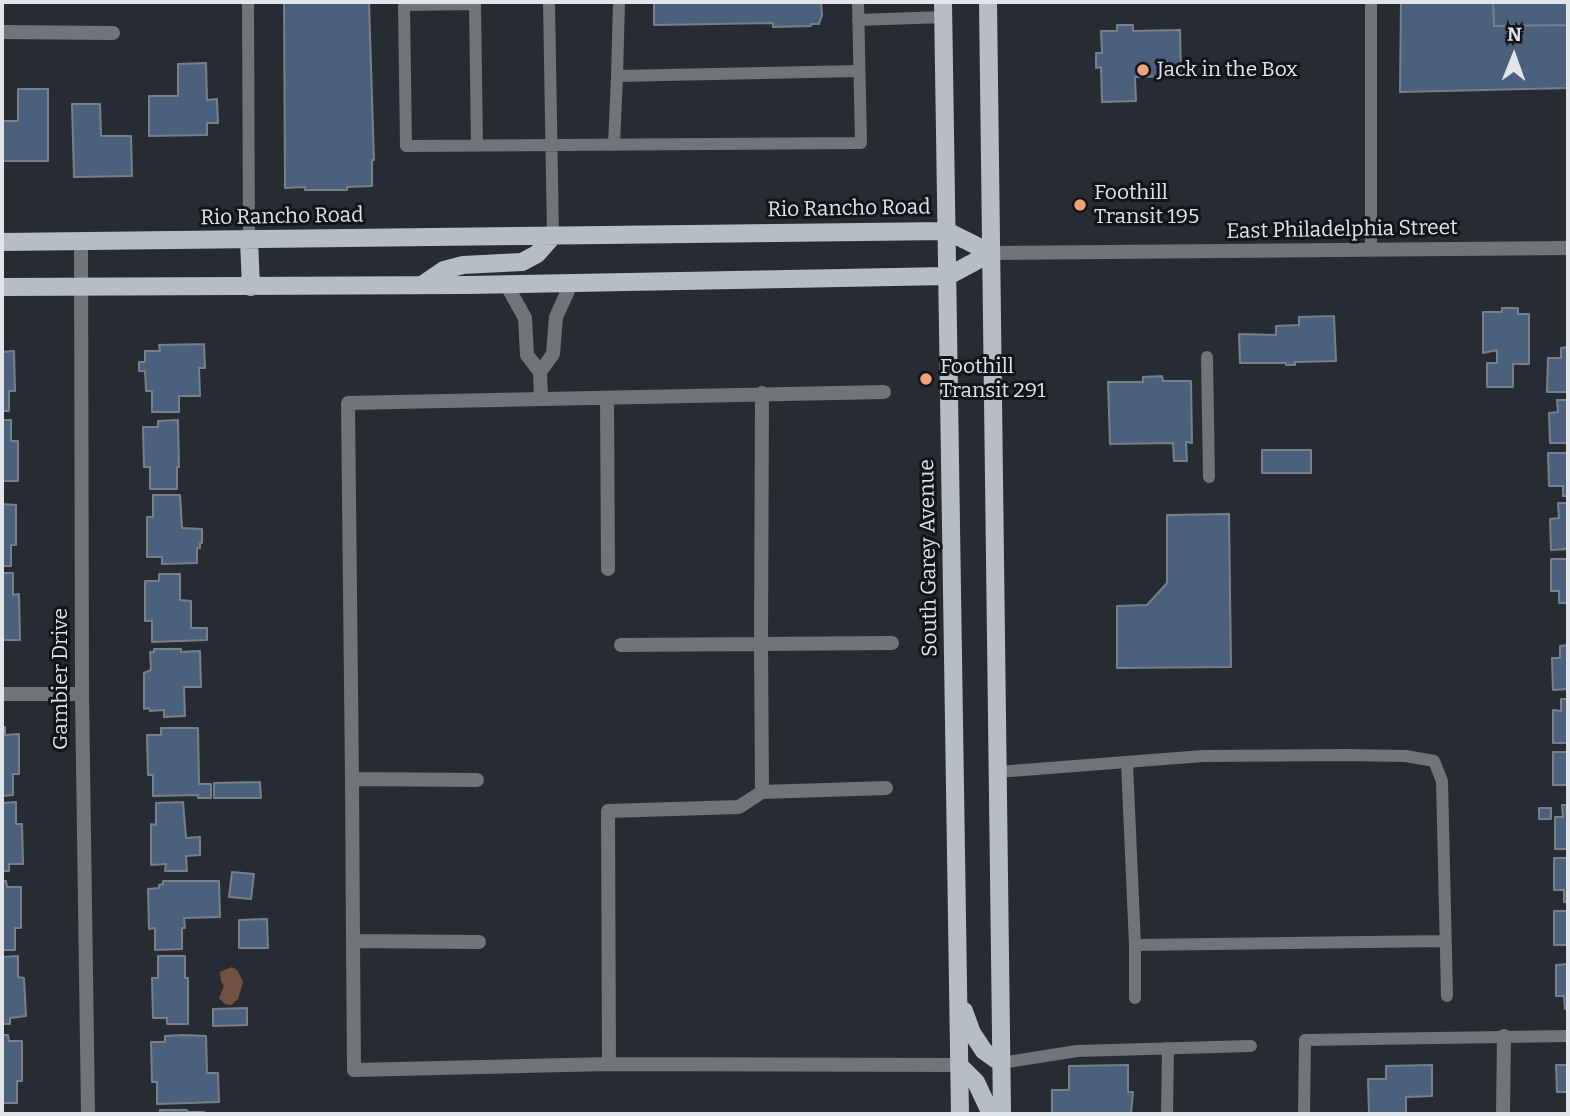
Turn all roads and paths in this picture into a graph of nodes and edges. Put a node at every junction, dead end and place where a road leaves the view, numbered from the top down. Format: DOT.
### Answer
graph roads {
  1 [pos="248,2"];
  2 [pos="549,2"];
  3 [pos="619,2"];
  4 [pos="858,2"];
  5 [pos="988,2"];
  6 [pos="1371,2"];
  7 [pos="475,3"];
  8 [pos="944,9"];
  9 [pos="858,20"];
  10 [pos="2,32"];
  11 [pos="113,33"];
  12 [pos="859,71"];
  13 [pos="617,75"];
  14 [pos="551,145"];
  15 [pos="614,145"];
  16 [pos="477,146"];
  17 [pos="947,231"];
  18 [pos="553,236"];
  19 [pos="249,240"];
  20 [pos="2,242"];
  21 [pos="81,243"];
  22 [pos="1568,248"];
  23 [pos="1371,250"];
  24 [pos="991,253"];
  25 [pos="948,276"];
  26 [pos="572,282"];
  27 [pos="506,284"];
  28 [pos="421,285"];
  29 [pos="2,287"];
  30 [pos="82,287"];
  31 [pos="251,287"];
  32 [pos="1207,357"];
  33 [pos="540,372"];
  34 [pos="884,392"];
  35 [pos="762,393"];
  36 [pos="541,398"];
  37 [pos="607,399"];
  38 [pos="1209,477"];
  39 [pos="608,569"];
  40 [pos="892,643"];
  41 [pos="761,644"];
  42 [pos="621,645"];
  43 [pos="2,694"];
  44 [pos="82,694"];
  45 [pos="1127,763"];
  46 [pos="998,772"];
  47 [pos="352,779"];
  48 [pos="477,780"];
  49 [pos="886,788"];
  50 [pos="762,792"];
  51 [pos="353,941"];
  52 [pos="1444,941"];
  53 [pos="479,942"];
  54 [pos="1135,945"];
  55 [pos="958,996"];
  56 [pos="1447,996"];
  57 [pos="1135,998"];
  58 [pos="1504,1036"];
  59 [pos="1568,1036"];
  60 [pos="1251,1046"];
  61 [pos="1168,1048"];
  62 [pos="1001,1063"];
  63 [pos="610,1064"];
  64 [pos="959,1065"];
  65 [pos="88,1114"];
  66 [pos="960,1114"];
  67 [pos="991,1114"];
  68 [pos="1002,1114"];
  69 [pos="1167,1114"];
  70 [pos="1304,1114"];
  71 [pos="1503,1114"];
  1 -- 19 [label="lane"];
  2 -- 14 [label="lane"];
  3 -- 13 [label="lane"];
  4 -- 9 [label="lane"];
  5 -- 24 [label="main road"];
  6 -- 23 [label="lane"];
  7 -- 16 [label="lane"];
  7 -- 16 [label="lane"];
  8 -- 9 [label="lane"];
  8 -- 17 [label="main road, South Garey Avenue"];
  9 -- 12 [label="lane"];
  10 -- 11 [label="street"];
  12 -- 13 [label="lane"];
  12 -- 15 [label="lane"];
  13 -- 15 [label="lane"];
  14 -- 15 [label="lane"];
  14 -- 16 [label="lane"];
  14 -- 18 [label="lane"];
  17 -- 18 [label="main road, Rio Rancho Road"];
  17 -- 24 [label="main road, Rio Rancho Road"];
  17 -- 25 [label="main road, South Garey Avenue"];
  18 -- 19 [label="main road, Rio Rancho Road"];
  18 -- 28 [label="main road"];
  19 -- 21 [label="main road, Rio Rancho Road"];
  19 -- 31 [label="main road"];
  20 -- 21 [label="main road, Rio Rancho Road"];
  21 -- 30 [label="street, Gambier Drive"];
  22 -- 23 [label="street, East Philadelphia Street"];
  23 -- 24 [label="street, East Philadelphia Street"];
  24 -- 25 [label="main road"];
  24 -- 46 [label="main road"];
  25 -- 26 [label="main road"];
  25 -- 55 [label="main road, South Garey Avenue"];
  26 -- 27 [label="main road"];
  26 -- 33 [label="street"];
  27 -- 28 [label="main road"];
  27 -- 33 [label="street"];
  28 -- 31 [label="main road"];
  29 -- 30 [label="main road"];
  30 -- 31 [label="main road"];
  30 -- 44 [label="street, Gambier Drive"];
  32 -- 38 [label="lane"];
  33 -- 36 [label="street"];
  34 -- 35 [label="street"];
  35 -- 37 [label="street"];
  35 -- 41 [label="street"];
  36 -- 37 [label="street"];
  36 -- 47 [label="street"];
  37 -- 39 [label="street"];
  40 -- 41 [label="street"];
  41 -- 42 [label="street"];
  41 -- 50 [label="street"];
  43 -- 44 [label="street"];
  44 -- 65 [label="street, Gambier Drive"];
  45 -- 46 [label="lane"];
  45 -- 52 [label="lane"];
  45 -- 54 [label="lane"];
  46 -- 62 [label="main road"];
  47 -- 48 [label="street"];
  47 -- 51 [label="street"];
  49 -- 50 [label="street"];
  50 -- 63 [label="street"];
  51 -- 53 [label="street"];
  51 -- 63 [label="street"];
  52 -- 54 [label="lane"];
  52 -- 56 [label="lane"];
  54 -- 57 [label="lane"];
  55 -- 62 [label="main road"];
  55 -- 64 [label="main road, South Garey Avenue"];
  58 -- 59 [label="lane"];
  58 -- 70 [label="lane"];
  58 -- 71 [label="street"];
  60 -- 61 [label="lane"];
  61 -- 62 [label="lane"];
  61 -- 69 [label="lane"];
  62 -- 68 [label="main road"];
  63 -- 64 [label="street"];
  64 -- 66 [label="main road, South Garey Avenue"];
  64 -- 67 [label="main road"];
}
